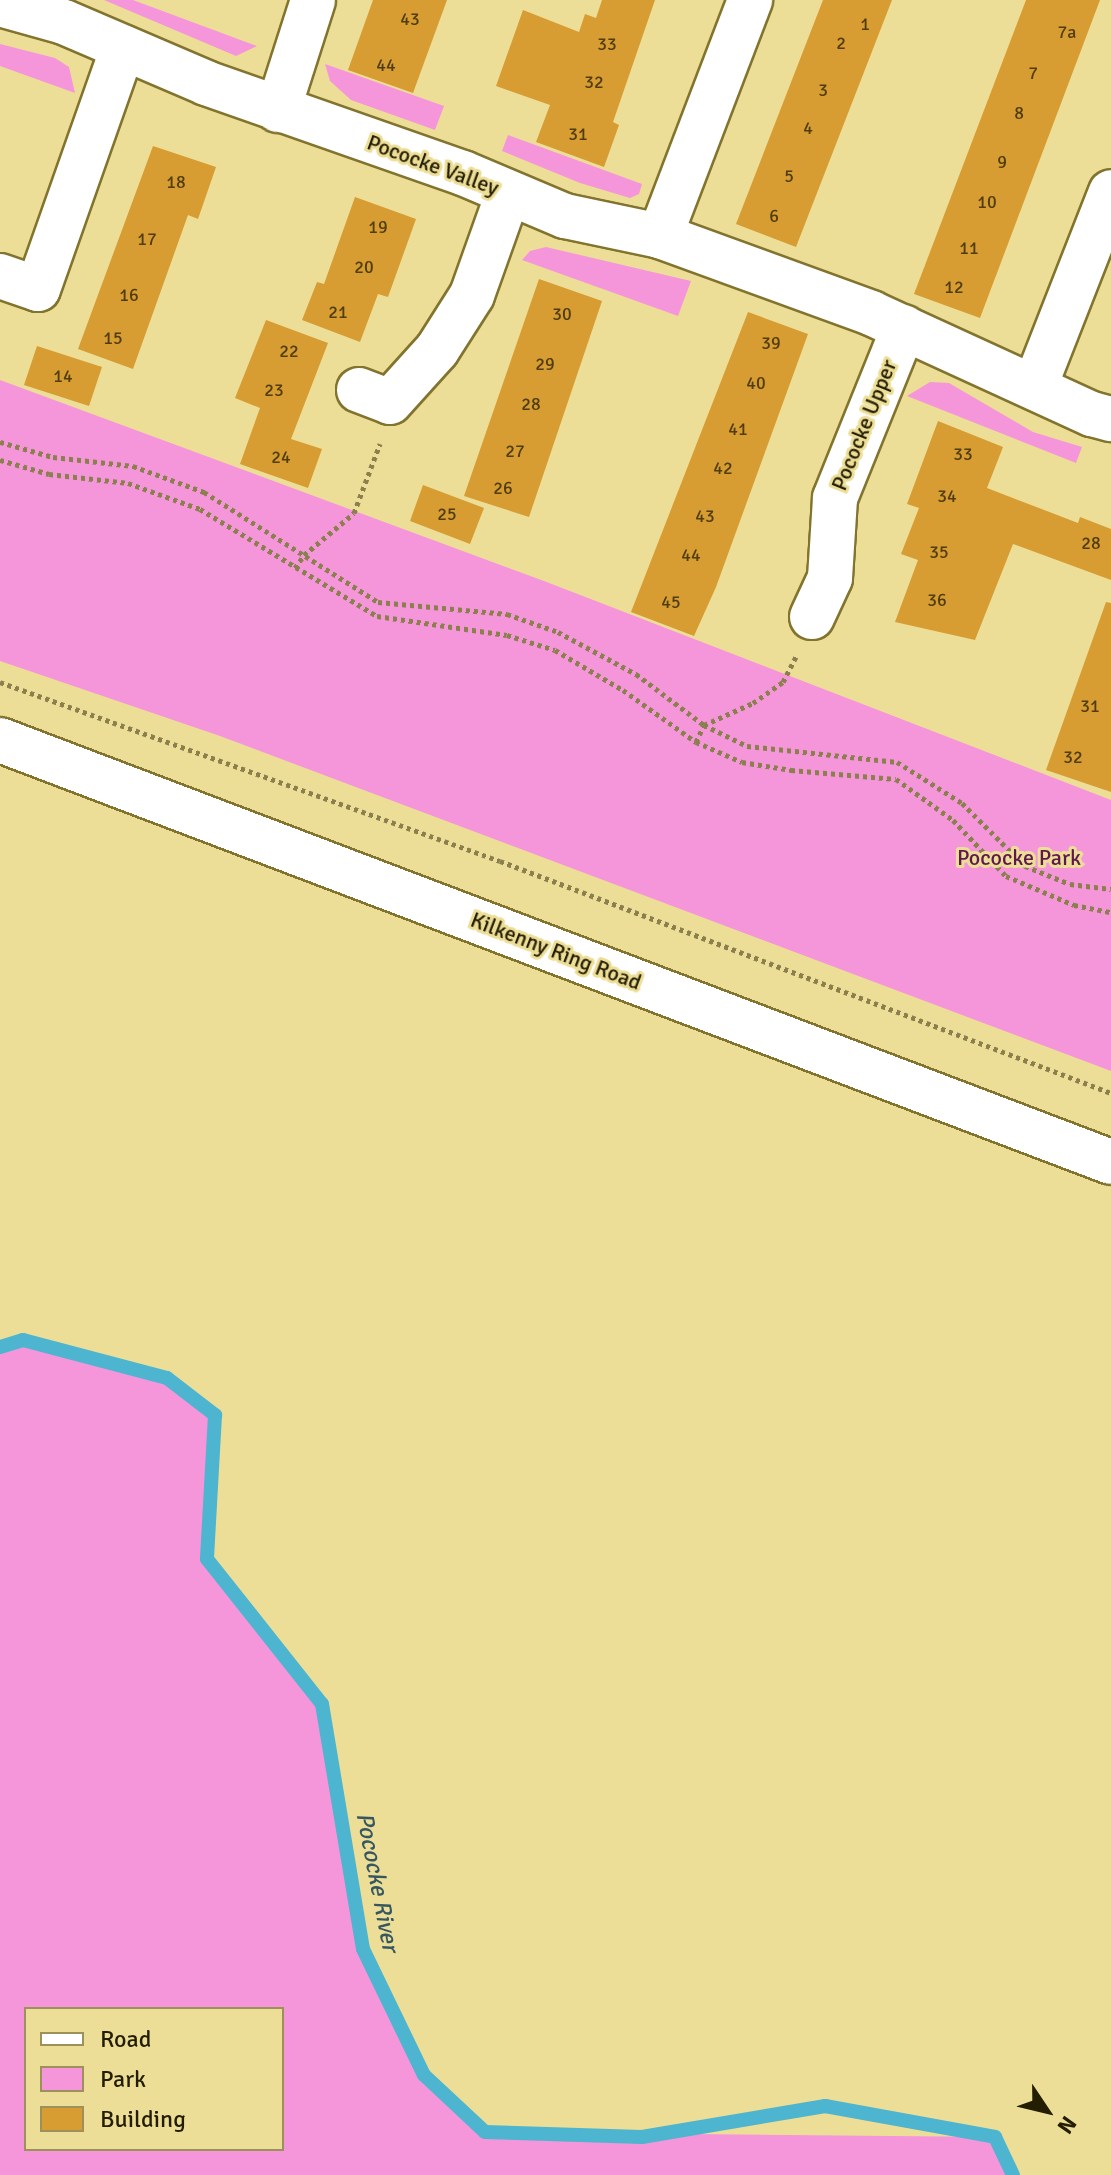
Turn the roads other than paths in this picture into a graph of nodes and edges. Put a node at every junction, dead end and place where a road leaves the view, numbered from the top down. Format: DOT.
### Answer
graph roads {
  1 [pos="313,0"];
  2 [pos="750,0"];
  3 [pos="0,4"];
  4 [pos="123,47"];
  5 [pos="278,110"];
  6 [pos="1111,192"];
  7 [pos="508,194"];
  8 [pos="660,236"];
  9 [pos="0,276"];
  10 [pos="904,327"];
  11 [pos="1035,386"];
  12 [pos="359,390"];
  13 [pos="1111,419"];
  14 [pos="807,629"];
  15 [pos="0,740"];
  16 [pos="1111,1162"];
  1 -- 5 [label="street"];
  2 -- 8 [label="street"];
  3 -- 4 [label="street, Pococke Valley"];
  4 -- 5 [label="street, Pococke Valley"];
  4 -- 9 [label="street"];
  5 -- 7 [label="street, Pococke Valley"];
  6 -- 11 [label="street"];
  7 -- 8 [label="street"];
  7 -- 12 [label="street, Pococke Valley"];
  8 -- 10 [label="street"];
  10 -- 11 [label="street"];
  10 -- 14 [label="street, Pococke Upper"];
  11 -- 13 [label="street"];
  15 -- 16 [label="street, Kilkenny Ring Road"];
}
